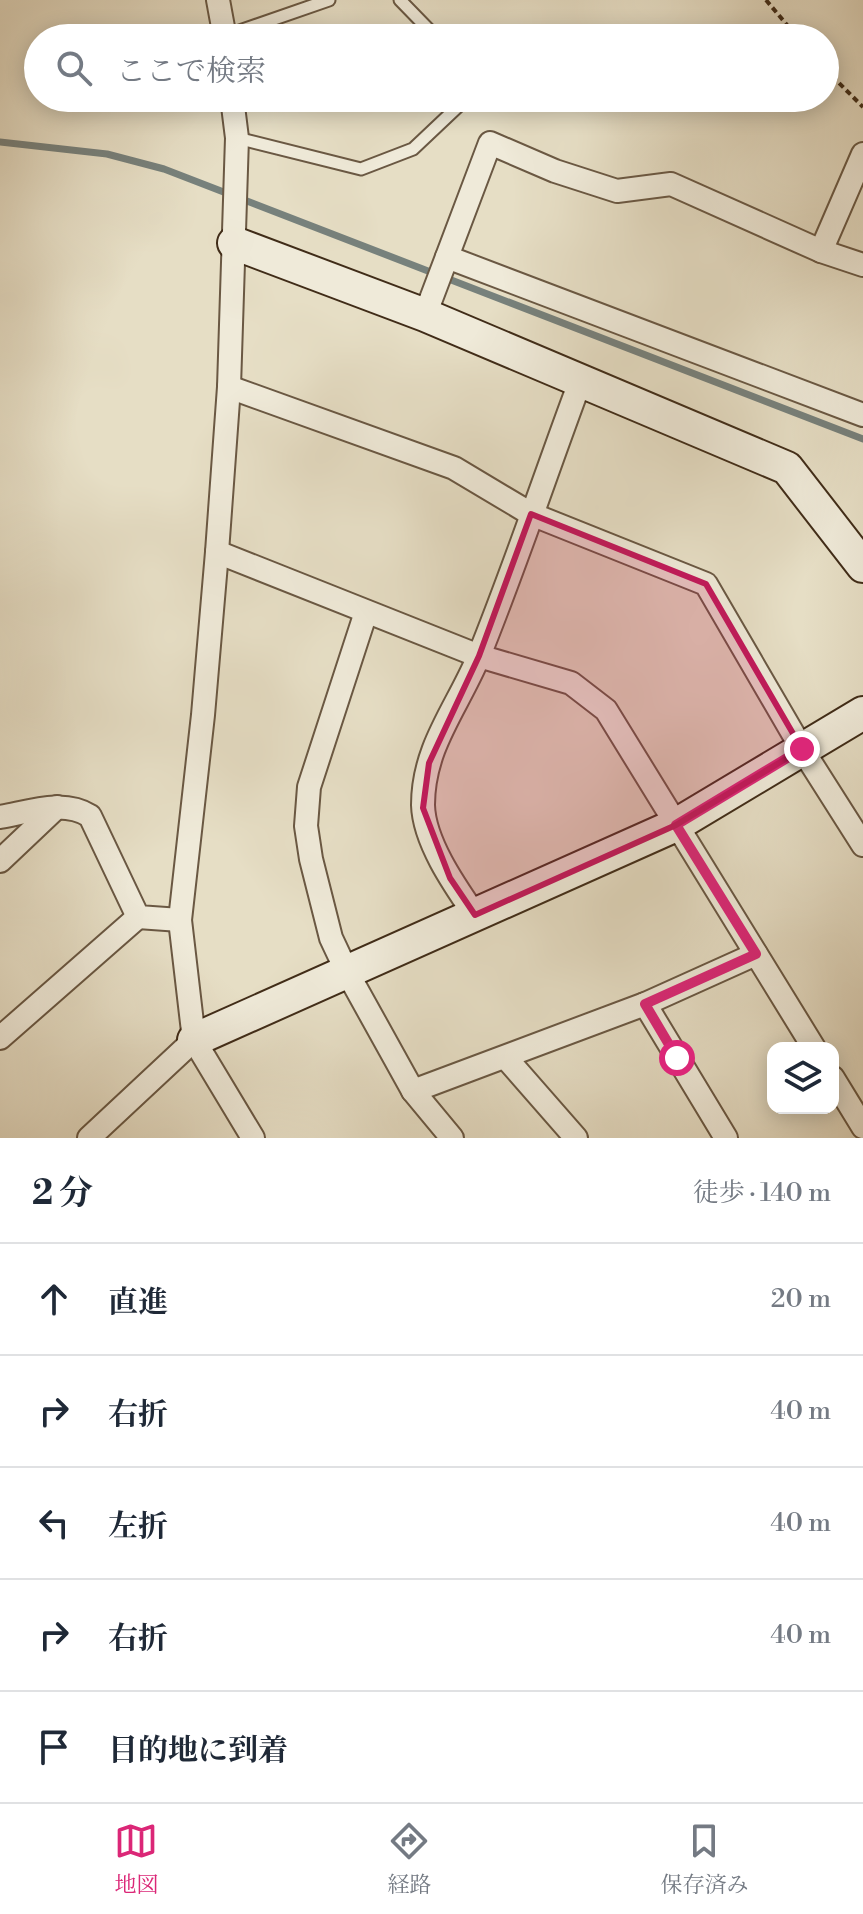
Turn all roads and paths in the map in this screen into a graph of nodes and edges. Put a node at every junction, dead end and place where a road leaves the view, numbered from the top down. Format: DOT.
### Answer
graph roads {
  1 [pos="218,0"];
  2 [pos="329,0"];
  3 [pos="400,0"];
  4 [pos="766,0"];
  5 [pos="223,24"];
  6 [pos="262,24"];
  7 [pos="423,24"];
  8 [pos="786,24"];
  9 [pos="839,83"];
  10 [pos="863,107"];
  11 [pos="234,112"];
  12 [pos="452,112"];
  13 [pos="237,138"];
  14 [pos="863,154"];
  15 [pos="234,243"];
  16 [pos="821,251"];
  17 [pos="447,257"];
  18 [pos="863,265"];
  19 [pos="425,315"];
  20 [pos="580,382"];
  21 [pos="229,387"];
  22 [pos="863,415"];
  23 [pos="531,514"];
  24 [pos="217,552"];
  25 [pos="863,566"];
  26 [pos="366,612"];
  27 [pos="479,656"];
  28 [pos="863,713"];
  29 [pos="802,749"];
  30 [pos="57,807"];
  31 [pos="0,817"];
  32 [pos="676,825"];
  33 [pos="863,845"];
  34 [pos="0,861"];
  35 [pos="475,915"];
  36 [pos="138,917"];
  37 [pos="180,920"];
  38 [pos="756,954"];
  39 [pos="347,972"];
  40 [pos="645,1004"];
  41 [pos="0,1038"];
  42 [pos="194,1040"];
  43 [pos="810,1042"];
  44 [pos="506,1058"];
  45 [pos="839,1088"];
  46 [pos="413,1091"];
  47 [pos="863,1127"];
  48 [pos="101,1133"];
  49 [pos="253,1138"];
  50 [pos="452,1138"];
  51 [pos="576,1138"];
  52 [pos="726,1138"];
  1 -- 5 [label="street"];
  2 -- 6 [label="lane"];
  3 -- 7 [label="lane"];
  4 -- 8 [label="path"];
  9 -- 10 [label="path"];
  11 -- 13 [label="street"];
  12 -- 13 [label="lane"];
  13 -- 15 [label="street"];
  14 -- 16 [label="street"];
  15 -- 19 [label="street"];
  15 -- 21 [label="street"];
  16 -- 17 [label="street"];
  16 -- 18 [label="street"];
  17 -- 19 [label="street"];
  17 -- 22 [label="street"];
  19 -- 20 [label="street"];
  20 -- 23 [label="street"];
  20 -- 25 [label="street"];
  21 -- 23 [label="street"];
  21 -- 24 [label="street"];
  23 -- 27 [label="street"];
  23 -- 29 [label="street"];
  24 -- 26 [label="street"];
  24 -- 37 [label="street"];
  26 -- 27 [label="street"];
  26 -- 39 [label="street"];
  27 -- 32 [label="street"];
  27 -- 35 [label="street"];
  28 -- 29 [label="street"];
  29 -- 32 [label="street"];
  29 -- 33 [label="street"];
  30 -- 31 [label="street"];
  30 -- 34 [label="street"];
  30 -- 36 [label="street"];
  32 -- 35 [label="street"];
  32 -- 38 [label="street"];
  35 -- 39 [label="street"];
  36 -- 37 [label="street"];
  36 -- 41 [label="street"];
  37 -- 42 [label="street"];
  38 -- 40 [label="street"];
  38 -- 43 [label="street"];
  39 -- 42 [label="street"];
  39 -- 46 [label="street"];
  40 -- 44 [label="street"];
  40 -- 52 [label="street"];
  42 -- 48 [label="street"];
  42 -- 49 [label="street"];
  44 -- 46 [label="street"];
  44 -- 51 [label="street"];
  45 -- 47 [label="street"];
  46 -- 50 [label="street"];
}
